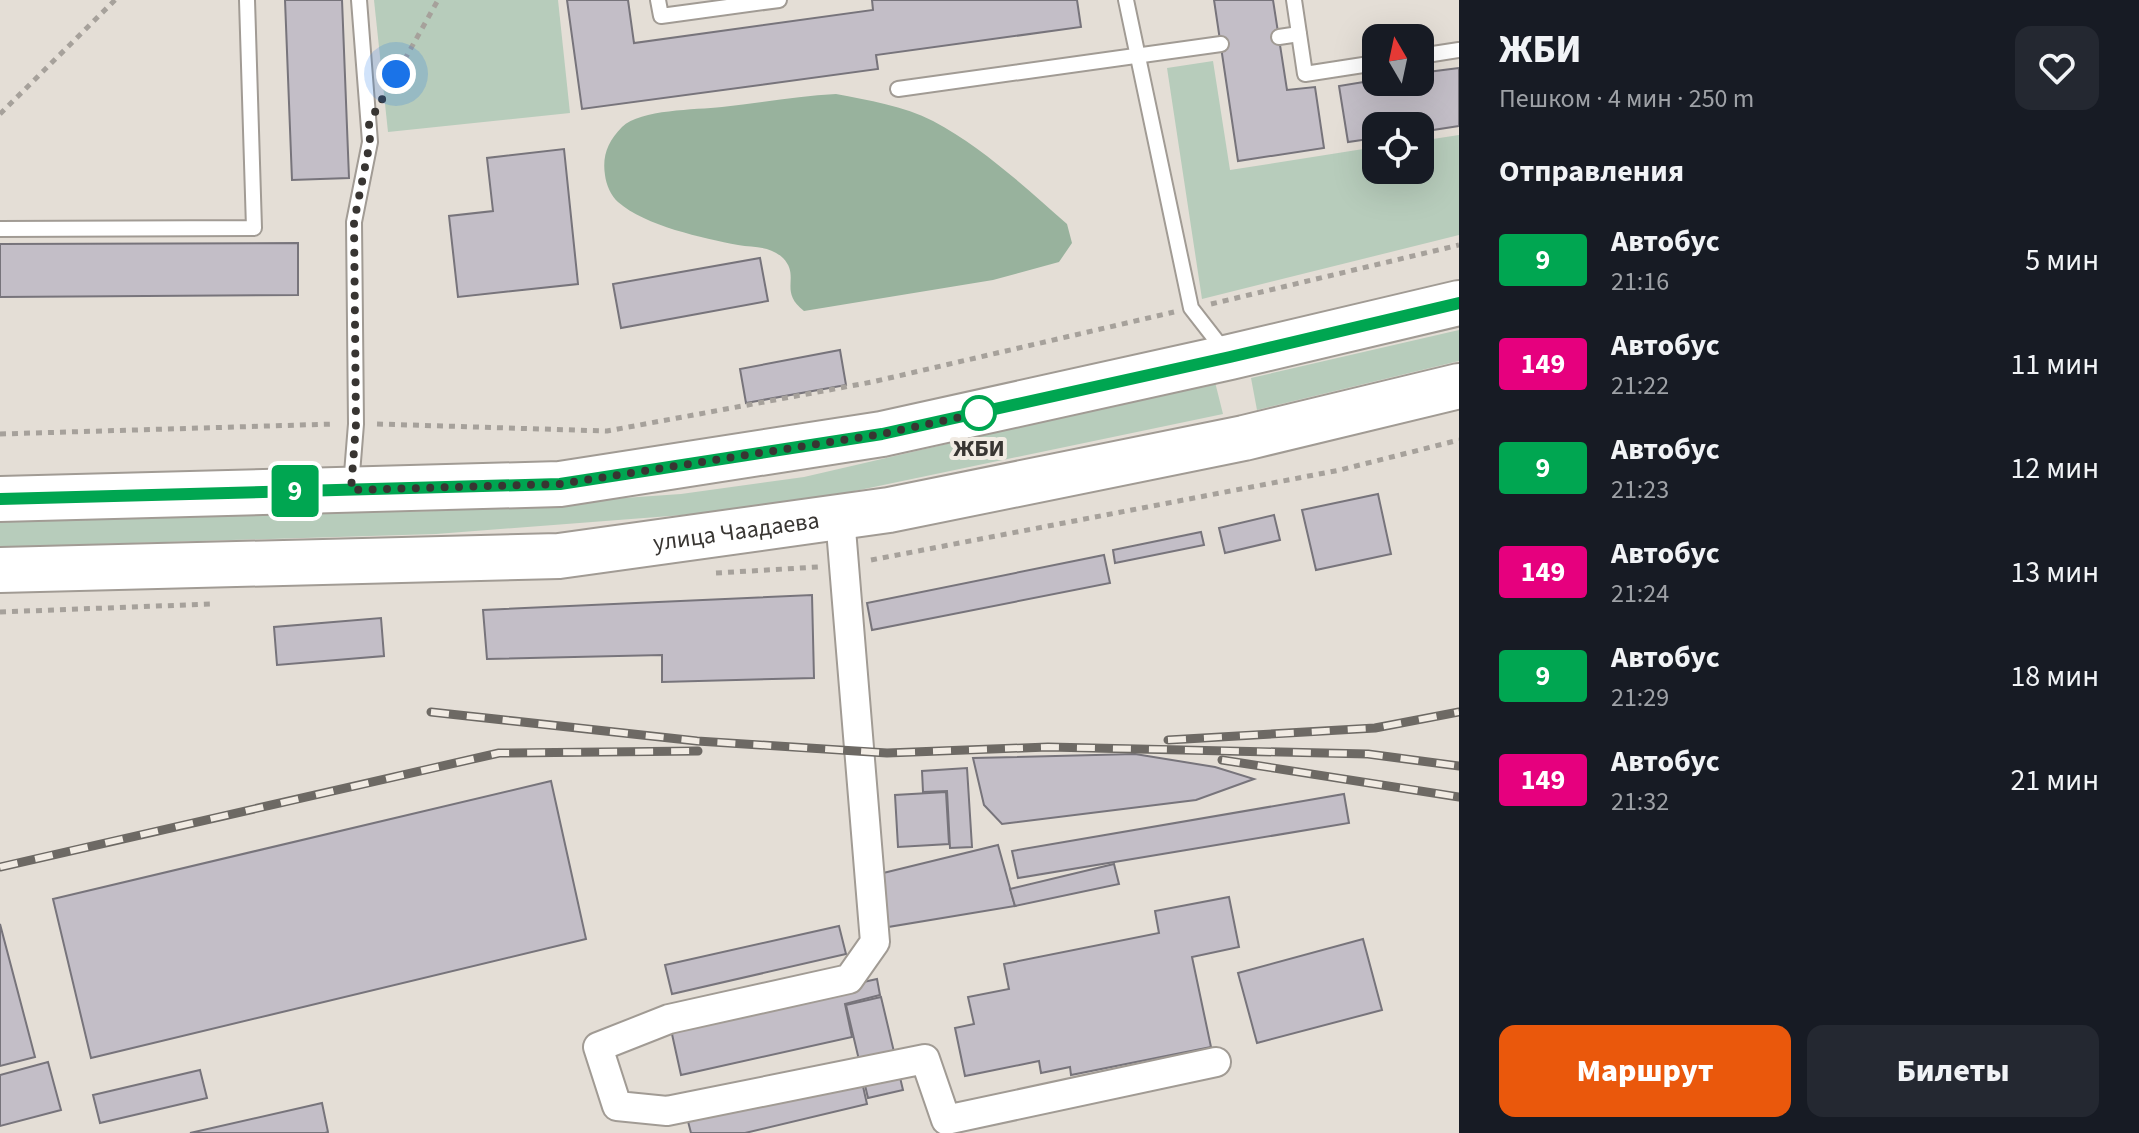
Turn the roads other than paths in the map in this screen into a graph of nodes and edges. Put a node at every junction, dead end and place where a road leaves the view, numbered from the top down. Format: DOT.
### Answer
graph roads {
  1 [pos="247,0"];
  2 [pos="359,0"];
  3 [pos="658,0"];
  4 [pos="779,0"];
  5 [pos="1126,0"];
  6 [pos="1294,0"];
  7 [pos="1299,34"];
  8 [pos="1279,37"];
  9 [pos="1221,44"];
  10 [pos="1459,50"];
  11 [pos="1434,54"];
  12 [pos="1138,56"];
  13 [pos="1362,65"];
  14 [pos="898,89"];
  15 [pos="0,229"];
  16 [pos="1459,303"];
  17 [pos="1230,357"];
  18 [pos="1459,386"];
  19 [pos="351,490"];
  20 [pos="0,499"];
  21 [pos="840,517"];
  22 [pos="0,570"];
  23 [pos="1216,1062"];
  1 -- 15 [label="lane"];
  2 -- 19 [label="lane"];
  3 -- 4 [label="lane"];
  5 -- 12 [label="lane"];
  6 -- 7 [label="lane"];
  7 -- 8 [label="lane"];
  7 -- 13 [label="lane"];
  9 -- 12 [label="lane"];
  10 -- 11 [label="lane"];
  12 -- 14 [label="lane"];
  12 -- 17 [label="lane"];
  16 -- 17 [label="main road"];
  17 -- 19 [label="main road"];
  18 -- 21 [label="main road, улица Чаадаева"];
  19 -- 20 [label="main road"];
  21 -- 22 [label="main road, улица Чаадаева"];
  21 -- 23 [label="street"];
}
